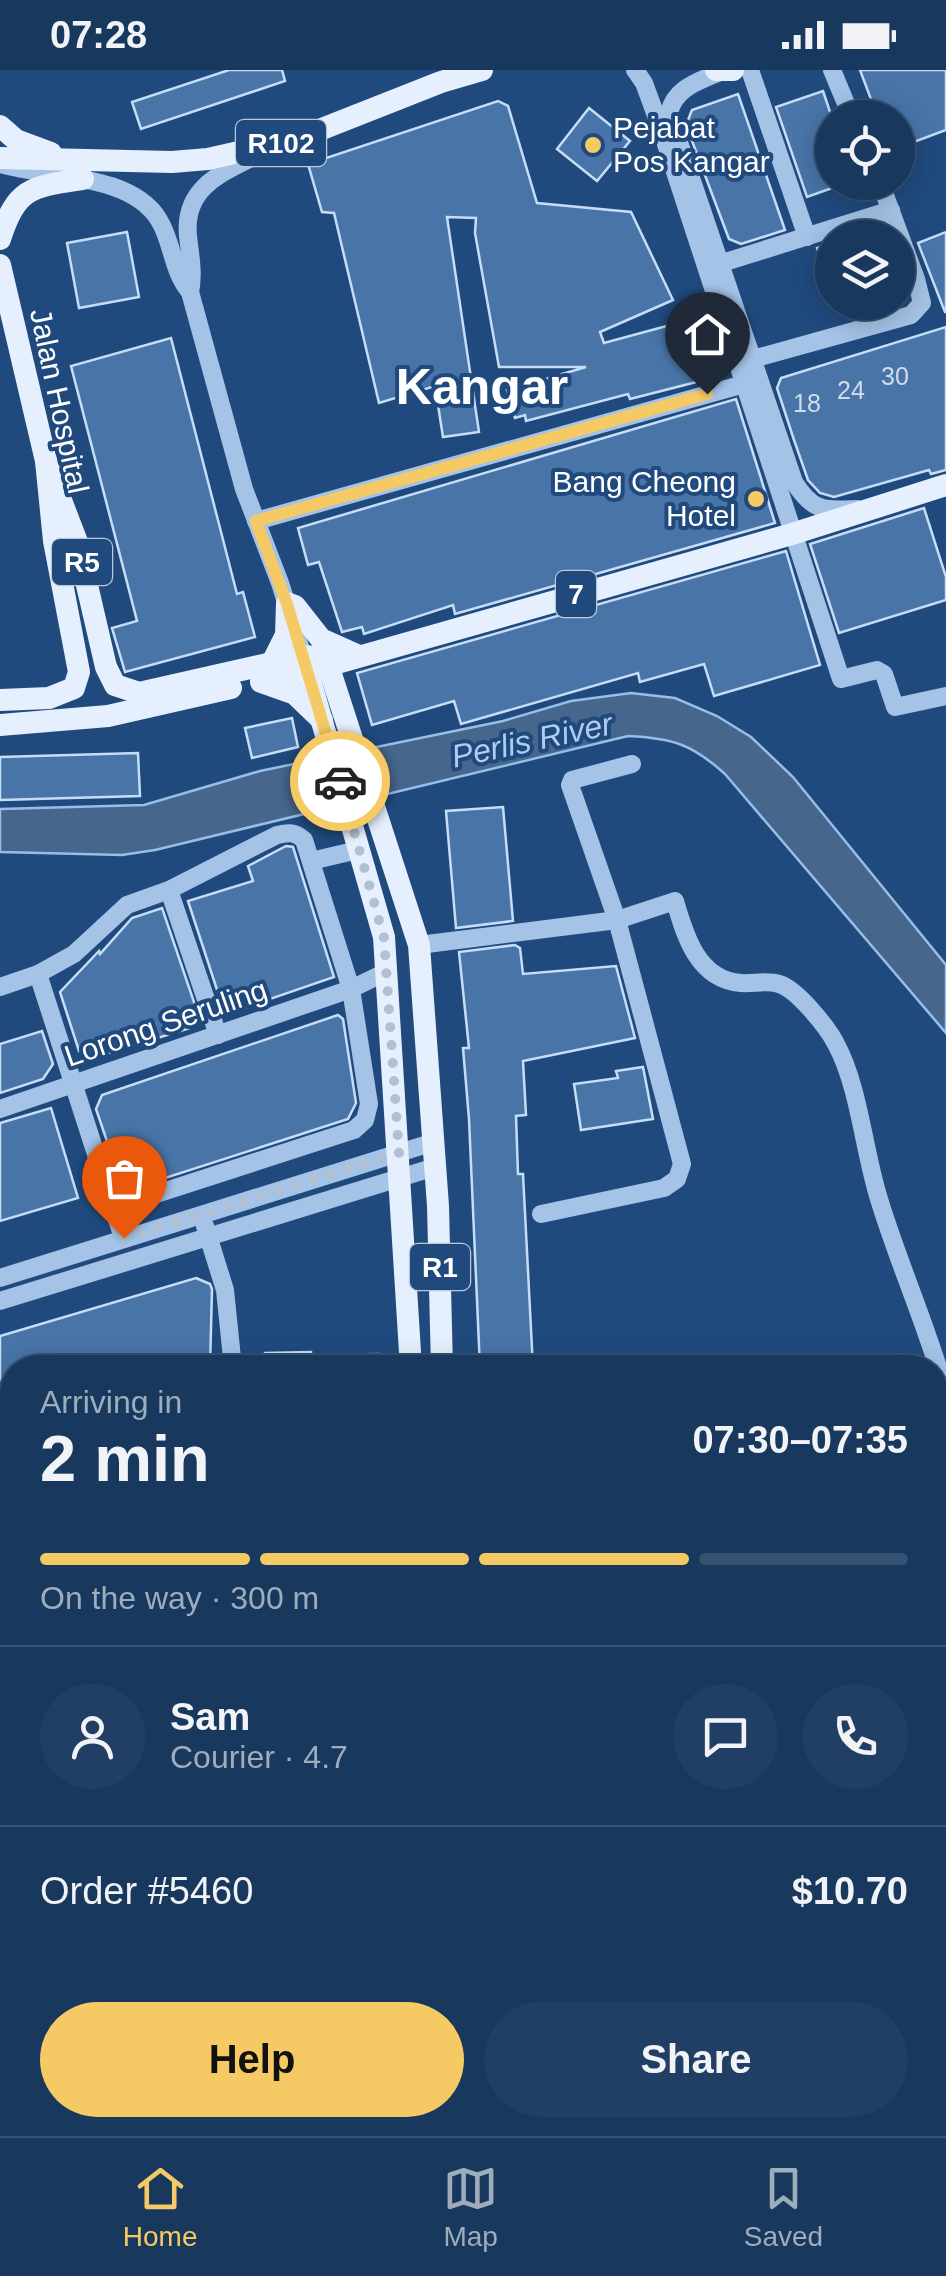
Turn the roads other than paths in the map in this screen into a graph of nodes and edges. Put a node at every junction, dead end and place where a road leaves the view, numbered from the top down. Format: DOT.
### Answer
graph roads {
  1 [pos="482,70"];
  2 [pos="635,70"];
  3 [pos="720,70"];
  4 [pos="732,70"];
  5 [pos="750,70"];
  6 [pos="832,70"];
  7 [pos="844,100"];
  8 [pos="0,126"];
  9 [pos="278,144"];
  10 [pos="68,159"];
  11 [pos="0,161"];
  12 [pos="82,179"];
  13 [pos="887,200"];
  14 [pos="891,210"];
  15 [pos="807,237"];
  16 [pos="0,240"];
  17 [pos="722,263"];
  18 [pos="0,266"];
  19 [pos="190,292"];
  20 [pos="752,359"];
  21 [pos="744,384"];
  22 [pos="46,461"];
  23 [pos="946,486"];
  24 [pos="872,508"];
  25 [pos="256,521"];
  26 [pos="792,534"];
  27 [pos="287,604"];
  28 [pos="360,656"];
  29 [pos="272,663"];
  30 [pos="313,664"];
  31 [pos="106,667"];
  32 [pos="79,672"];
  33 [pos="256,681"];
  34 [pos="100,692"];
  35 [pos="946,696"];
  36 [pos="0,700"];
  37 [pos="133,711"];
  38 [pos="84,719"];
  39 [pos="0,725"];
  40 [pos="334,731"];
  41 [pos="632,764"];
  42 [pos="358,850"];
  43 [pos="312,861"];
  44 [pos="169,890"];
  45 [pos="617,920"];
  46 [pos="419,945"];
  47 [pos="388,971"];
  48 [pos="38,974"];
  49 [pos="0,986"];
  50 [pos="350,989"];
  51 [pos="218,1035"];
  52 [pos="74,1084"];
  53 [pos="0,1109"];
  54 [pos="434,1142"];
  55 [pos="399,1153"];
  56 [pos="435,1167"];
  57 [pos="400,1177"];
  58 [pos="113,1208"];
  59 [pos="202,1214"];
  60 [pos="542,1214"];
  61 [pos="208,1236"];
  62 [pos="124,1238"];
  63 [pos="0,1278"];
  64 [pos="0,1301"];
  65 [pos="232,1355"];
  66 [pos="410,1355"];
  67 [pos="442,1355"];
  68 [pos="932,1355"];
  1 -- 9 [label="main road, R102"];
  2 -- 21 [label="street"];
  3 -- 4 [label="main road"];
  3 -- 17 [label="street"];
  5 -- 15 [label="street"];
  6 -- 7 [label="street"];
  8 -- 10 [label="main road"];
  9 -- 10 [label="main road, R102"];
  9 -- 19 [label="street"];
  10 -- 11 [label="main road"];
  11 -- 12 [label="street"];
  12 -- 16 [label="main road"];
  12 -- 19 [label="street"];
  13 -- 14 [label="street"];
  14 -- 15 [label="street"];
  14 -- 20 [label="street"];
  15 -- 17 [label="street"];
  17 -- 20 [label="street"];
  18 -- 22 [label="main road, Jalan Hospital / R5"];
  19 -- 25 [label="street"];
  20 -- 24 [label="street"];
  21 -- 25 [label="street"];
  21 -- 26 [label="street"];
  22 -- 31 [label="main road, R5"];
  22 -- 32 [label="main road, Jalan Hospital / R5"];
  23 -- 24 [label="main road, 7"];
  24 -- 26 [label="main road, 7"];
  25 -- 27 [label="street"];
  26 -- 28 [label="main road, 7"];
  26 -- 35 [label="street"];
  27 -- 28 [label="main road"];
  27 -- 29 [label="main road"];
  27 -- 30 [label="street"];
  28 -- 30 [label="main road, 7"];
  29 -- 30 [label="main road"];
  29 -- 31 [label="main road"];
  30 -- 33 [label="main road, 7"];
  30 -- 40 [label="main road, R1"];
  31 -- 34 [label="main road"];
  32 -- 34 [label="main road"];
  32 -- 36 [label="main road"];
  33 -- 37 [label="main road, 7"];
  33 -- 40 [label="main road"];
  34 -- 37 [label="main road"];
  34 -- 38 [label="main road"];
  37 -- 38 [label="main road, 7"];
  38 -- 39 [label="main road, 7"];
  40 -- 42 [label="main road, R1"];
  40 -- 46 [label="main road, R1"];
  41 -- 45 [label="street"];
  42 -- 43 [label="street"];
  42 -- 47 [label="main road, R1"];
  43 -- 44 [label="street"];
  43 -- 50 [label="street"];
  44 -- 48 [label="street"];
  44 -- 51 [label="street"];
  45 -- 46 [label="street"];
  45 -- 60 [label="street"];
  45 -- 68 [label="street"];
  46 -- 54 [label="main road, R1"];
  47 -- 50 [label="street, Lorong Seruling"];
  47 -- 55 [label="main road, R1"];
  48 -- 49 [label="street"];
  48 -- 52 [label="street"];
  50 -- 51 [label="street, Lorong Seruling"];
  50 -- 58 [label="street"];
  51 -- 52 [label="street, Lorong Seruling"];
  52 -- 53 [label="street, Lorong Seruling"];
  52 -- 58 [label="street"];
  54 -- 55 [label="street"];
  54 -- 56 [label="main road, R1"];
  55 -- 57 [label="main road, R1"];
  55 -- 59 [label="street"];
  56 -- 57 [label="street"];
  56 -- 67 [label="main road, R1"];
  57 -- 61 [label="street"];
  57 -- 66 [label="main road, R1"];
  58 -- 62 [label="street"];
  59 -- 61 [label="street"];
  59 -- 62 [label="street"];
  61 -- 64 [label="street"];
  61 -- 65 [label="street"];
  62 -- 63 [label="street"];
}
